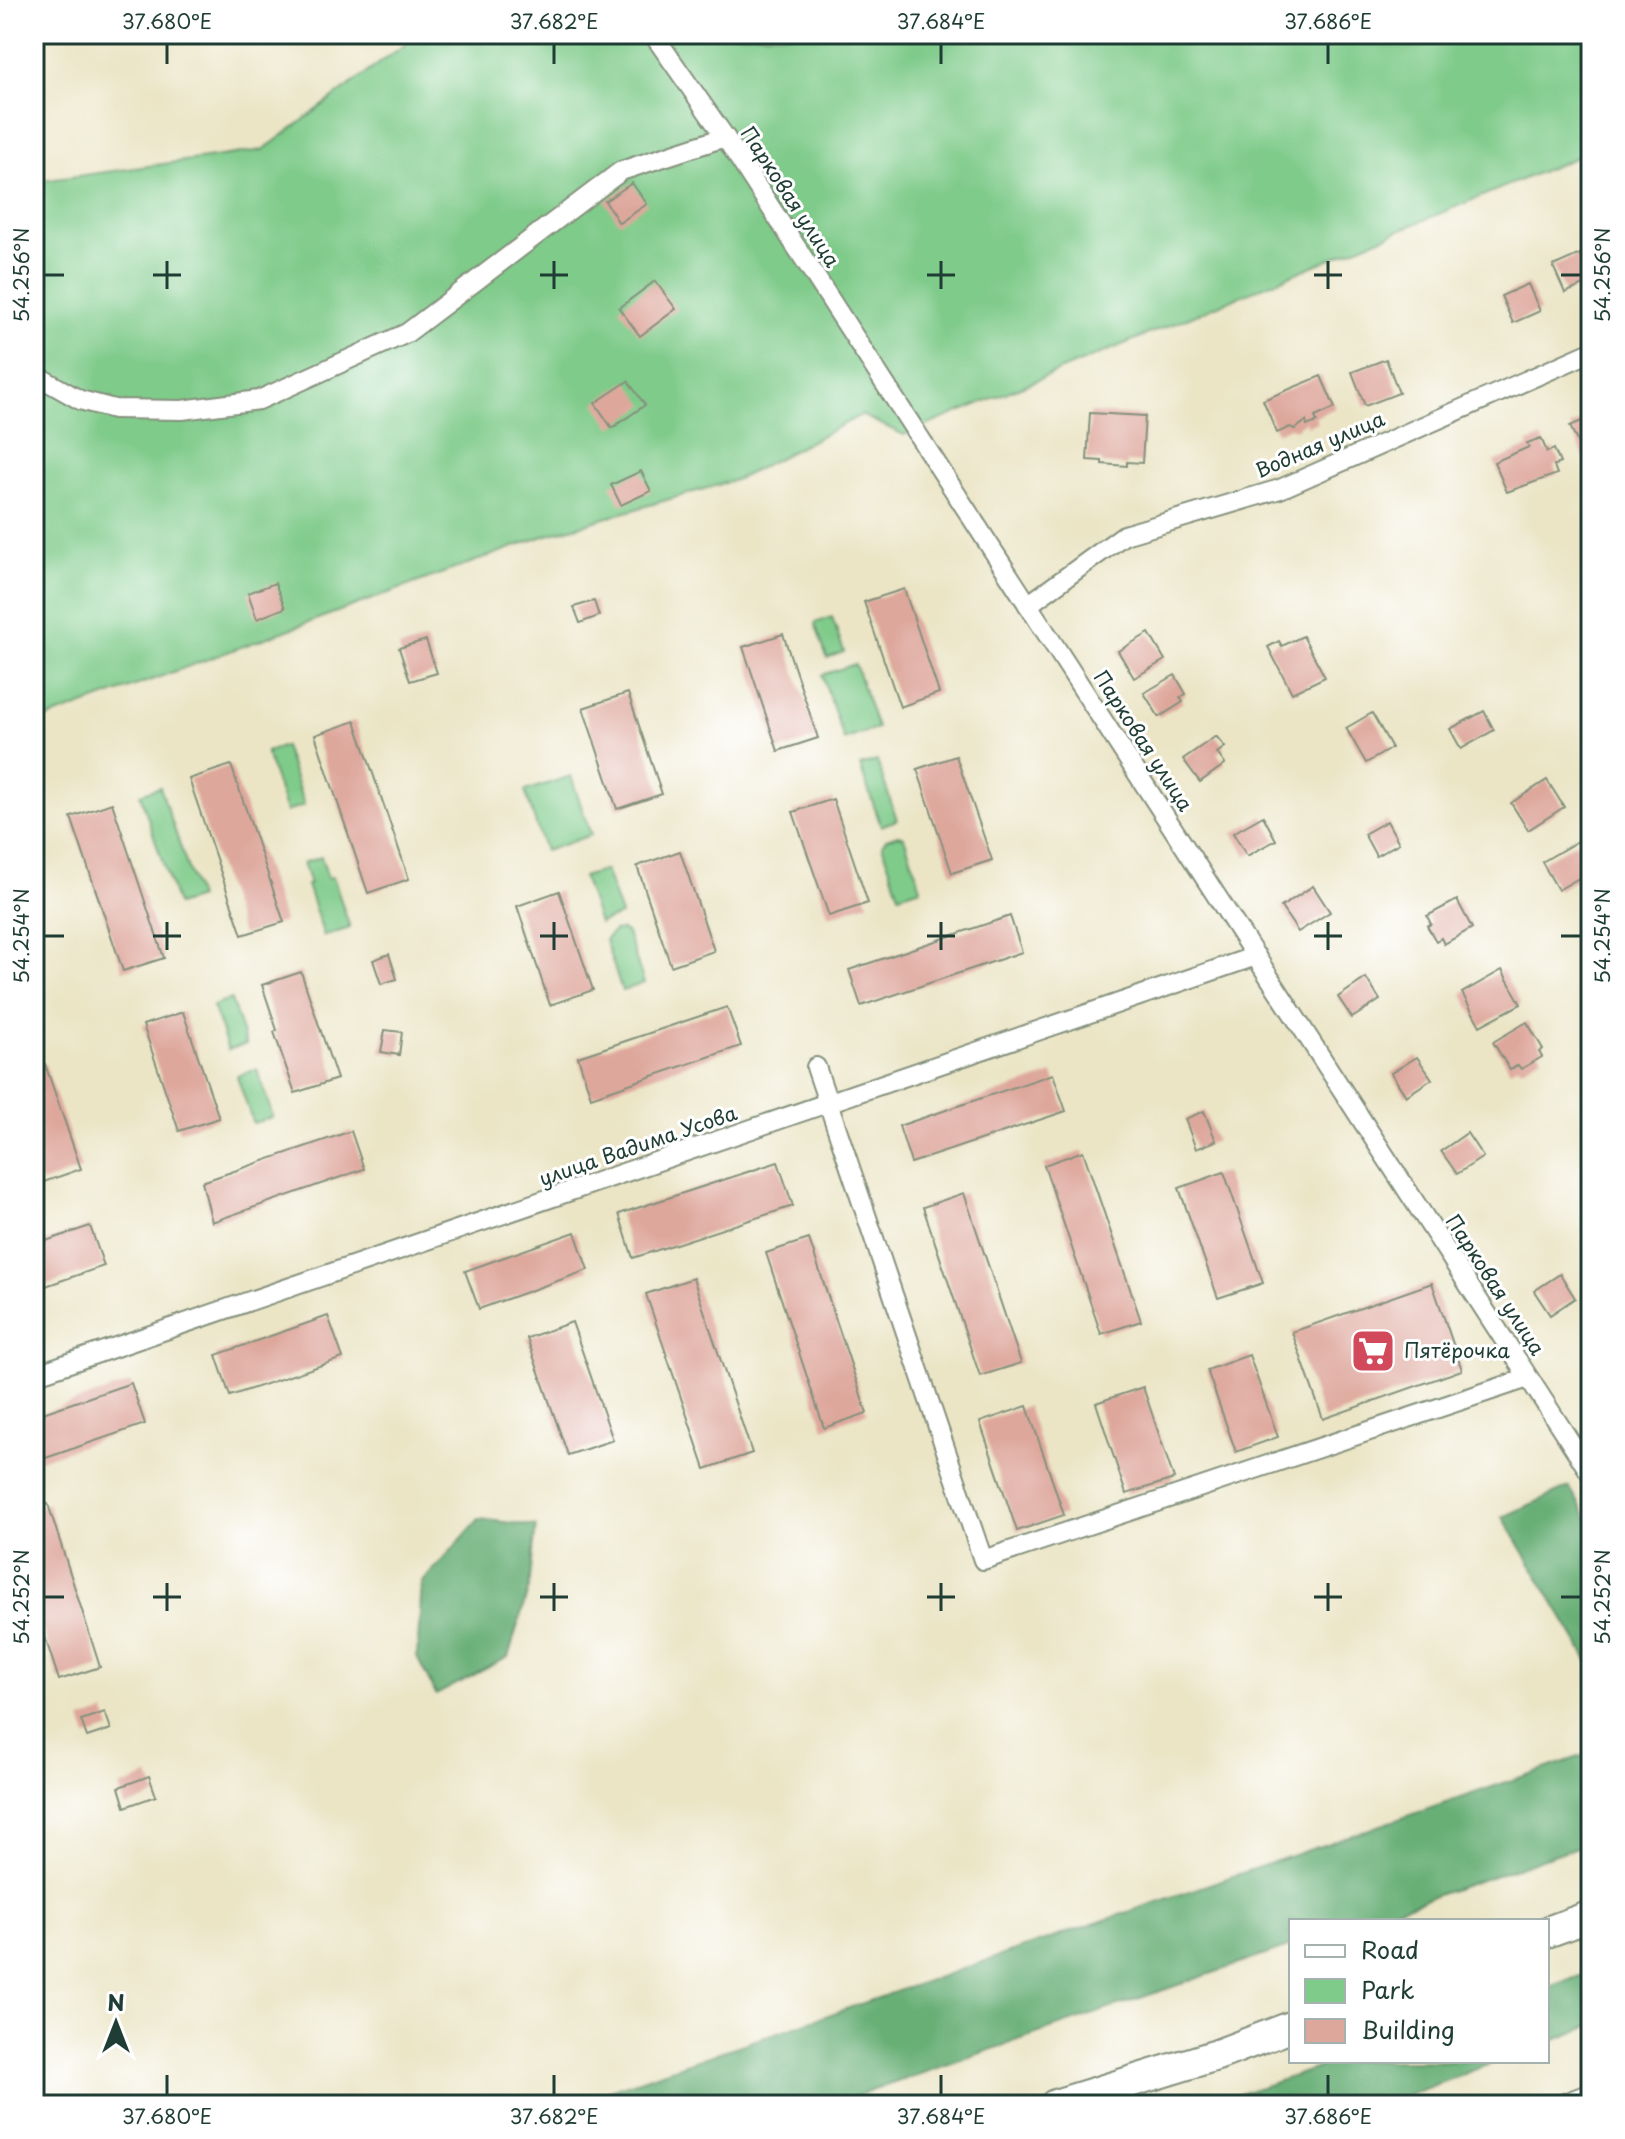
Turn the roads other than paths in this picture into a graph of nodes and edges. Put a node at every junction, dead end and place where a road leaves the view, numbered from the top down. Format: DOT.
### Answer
graph roads {
  1 [pos="653,34"];
  2 [pos="725,137"];
  3 [pos="1591,352"];
  4 [pos="34,374"];
  5 [pos="1028,605"];
  6 [pos="1256,956"];
  7 [pos="816,1067"];
  8 [pos="828,1104"];
  9 [pos="34,1375"];
  10 [pos="1528,1378"];
  11 [pos="1591,1474"];
  12 [pos="1591,1916"];
  13 [pos="1549,1931"];
  14 [pos="1289,2028"];
  15 [pos="1591,2093"];
  16 [pos="1055,2105"];
  17 [pos="1559,2105"];
  1 -- 2 [label="street, Парковая улица"];
  2 -- 4 [label="street"];
  2 -- 5 [label="street, Парковая улица"];
  3 -- 5 [label="street, Водная улица"];
  5 -- 6 [label="street, Парковая улица"];
  6 -- 8 [label="street, улица Вадима Усова"];
  6 -- 10 [label="street, Парковая улица"];
  7 -- 8 [label="street"];
  8 -- 9 [label="street, улица Вадима Усова"];
  8 -- 10 [label="street"];
  10 -- 11 [label="street, Парковая улица"];
  12 -- 13 [label="main road"];
  14 -- 16 [label="main road"];
  15 -- 17 [label="street"];
}
